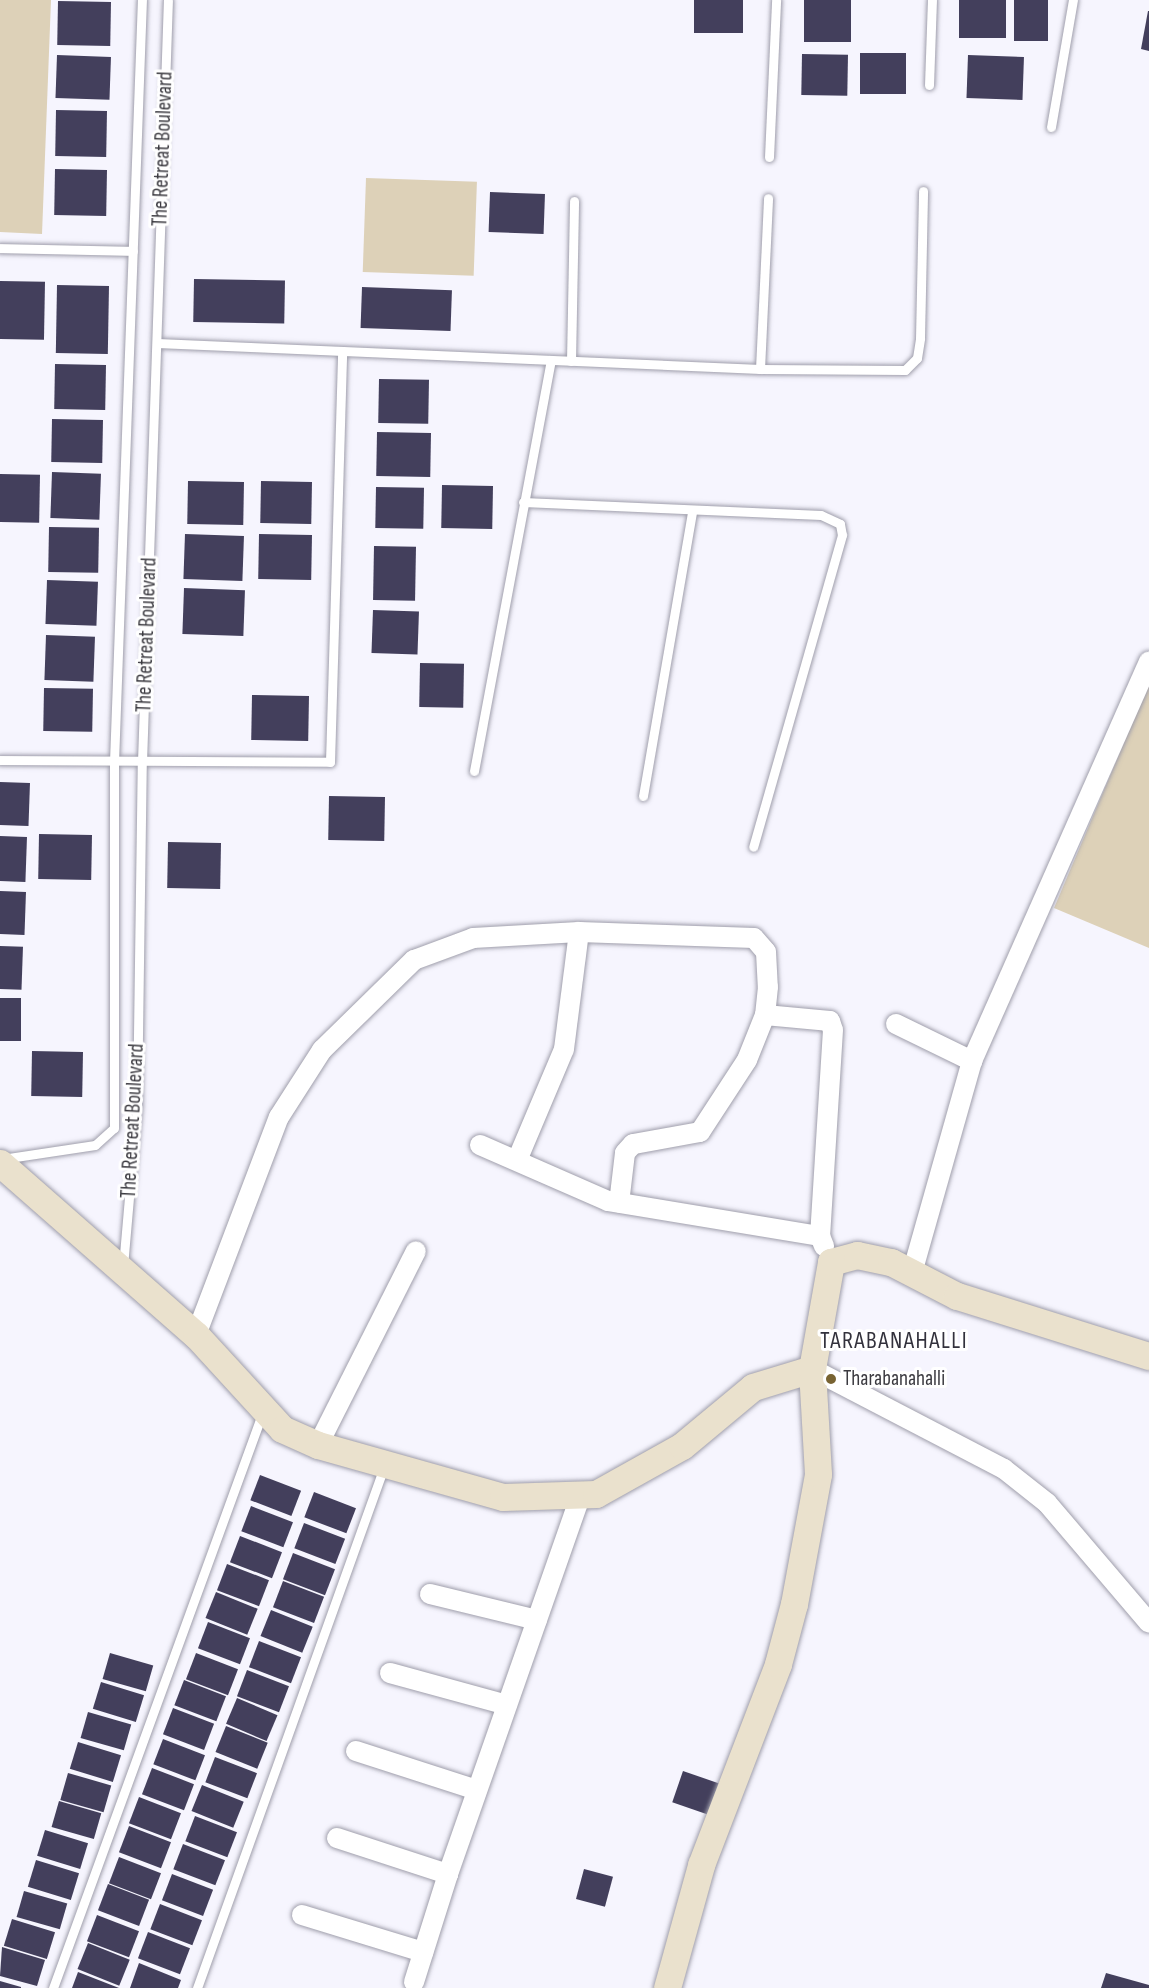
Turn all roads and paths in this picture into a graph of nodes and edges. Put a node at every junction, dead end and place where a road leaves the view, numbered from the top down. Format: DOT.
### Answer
graph roads {
  1 [pos="142,0"];
  2 [pos="168,0"];
  3 [pos="776,0"];
  4 [pos="932,0"];
  5 [pos="1073,0"];
  6 [pos="929,85"];
  7 [pos="1051,127"];
  8 [pos="769,157"];
  9 [pos="923,191"];
  10 [pos="768,198"];
  11 [pos="574,201"];
  12 [pos="0,248"];
  13 [pos="133,251"];
  14 [pos="157,343"];
  15 [pos="342,351"];
  16 [pos="551,360"];
  17 [pos="571,361"];
  18 [pos="760,369"];
  19 [pos="523,502"];
  20 [pos="692,511"];
  21 [pos="1149,661"];
  22 [pos="0,760"];
  23 [pos="114,762"];
  24 [pos="142,762"];
  25 [pos="474,771"];
  26 [pos="643,796"];
  27 [pos="753,847"];
  28 [pos="579,932"];
  29 [pos="765,1015"];
  30 [pos="896,1024"];
  31 [pos="972,1061"];
  32 [pos="480,1144"];
  33 [pos="518,1158"];
  34 [pos="0,1161"];
  35 [pos="619,1203"];
  36 [pos="820,1236"];
  37 [pos="416,1251"];
  38 [pos="831,1262"];
  39 [pos="123,1270"];
  40 [pos="912,1273"];
  41 [pos="196,1335"];
  42 [pos="1149,1356"];
  43 [pos="812,1370"];
  44 [pos="264,1408"];
  45 [pos="318,1445"];
  46 [pos="385,1465"];
  47 [pos="581,1494"];
  48 [pos="430,1594"];
  49 [pos="537,1620"];
  50 [pos="1149,1623"];
  51 [pos="390,1672"];
  52 [pos="507,1705"];
  53 [pos="356,1751"];
  54 [pos="477,1790"];
  55 [pos="337,1838"];
  56 [pos="448,1874"];
  57 [pos="302,1915"];
  58 [pos="423,1952"];
  59 [pos="414,1982"];
  60 [pos="53,1988"];
  61 [pos="197,1988"];
  62 [pos="667,1988"];
  1 -- 13 [label="lane"];
  2 -- 14 [label="lane, The Retreat Boulevard"];
  3 -- 8 [label="lane"];
  4 -- 6 [label="lane"];
  5 -- 7 [label="lane"];
  9 -- 18 [label="lane"];
  10 -- 18 [label="lane"];
  11 -- 17 [label="lane"];
  12 -- 13 [label="lane"];
  13 -- 23 [label="lane"];
  14 -- 15 [label="lane"];
  14 -- 24 [label="lane, The Retreat Boulevard"];
  15 -- 16 [label="lane"];
  15 -- 24 [label="lane"];
  16 -- 17 [label="lane"];
  16 -- 19 [label="lane"];
  17 -- 18 [label="lane"];
  19 -- 20 [label="lane"];
  19 -- 25 [label="lane"];
  20 -- 26 [label="lane"];
  20 -- 27 [label="lane"];
  21 -- 31 [label="street"];
  22 -- 23 [label="lane"];
  23 -- 24 [label="lane"];
  23 -- 34 [label="lane"];
  24 -- 39 [label="lane, The Retreat Boulevard"];
  28 -- 29 [label="street"];
  28 -- 33 [label="street"];
  28 -- 41 [label="street"];
  29 -- 35 [label="street"];
  29 -- 36 [label="street"];
  30 -- 31 [label="street"];
  31 -- 40 [label="street"];
  32 -- 33 [label="street"];
  33 -- 35 [label="street"];
  34 -- 39 [label="street"];
  35 -- 36 [label="street"];
  36 -- 38 [label="street"];
  37 -- 45 [label="street"];
  38 -- 40 [label="street"];
  38 -- 43 [label="street"];
  39 -- 41 [label="street"];
  40 -- 42 [label="street"];
  41 -- 44 [label="street"];
  43 -- 47 [label="street"];
  43 -- 50 [label="street"];
  43 -- 62 [label="street"];
  44 -- 45 [label="street"];
  44 -- 60 [label="lane"];
  45 -- 46 [label="street"];
  46 -- 47 [label="street"];
  46 -- 61 [label="lane"];
  47 -- 49 [label="street"];
  48 -- 49 [label="street"];
  49 -- 52 [label="street"];
  51 -- 52 [label="street"];
  52 -- 54 [label="street"];
  53 -- 54 [label="street"];
  54 -- 56 [label="street"];
  55 -- 56 [label="street"];
  56 -- 58 [label="street"];
  57 -- 58 [label="street"];
  58 -- 59 [label="street"];
}
